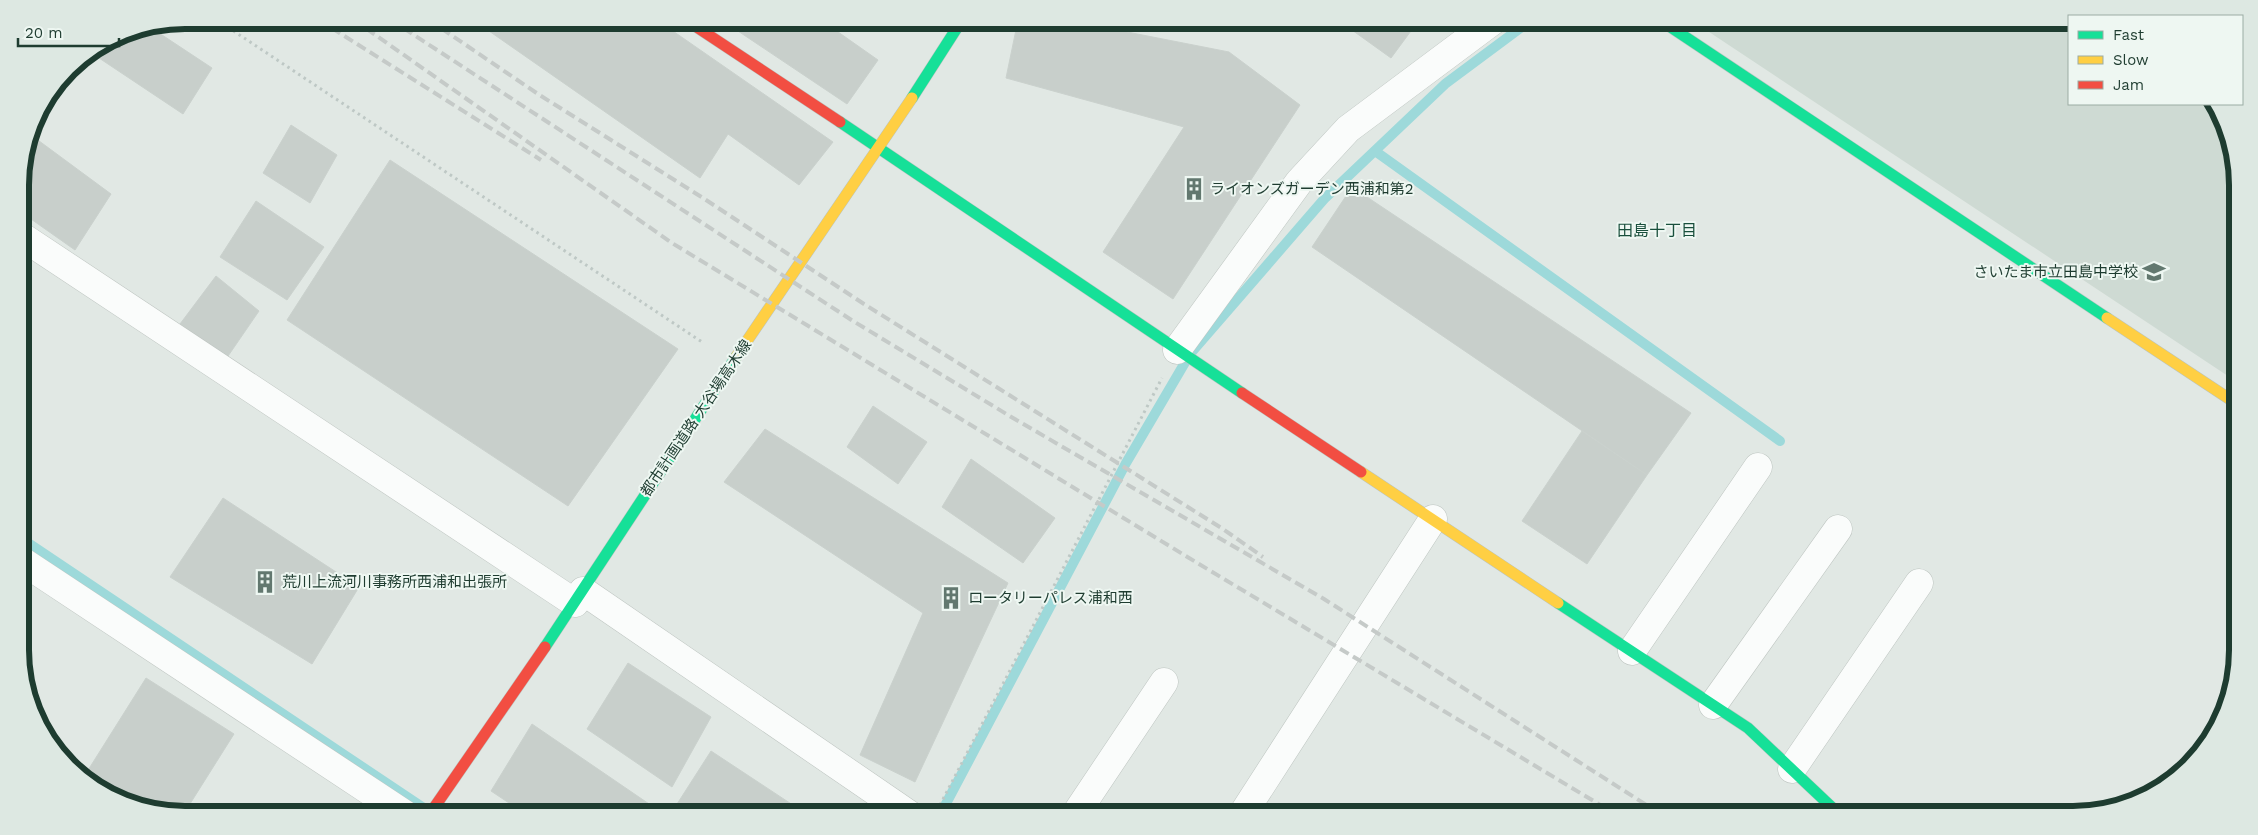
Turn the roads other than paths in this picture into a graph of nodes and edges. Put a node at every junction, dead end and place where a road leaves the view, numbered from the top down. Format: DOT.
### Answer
graph roads {
  1 [pos="700,29"];
  2 [pos="956,29"];
  3 [pos="1482,29"];
  4 [pos="1674,29"];
  5 [pos="880,148"];
  6 [pos="29,241"];
  7 [pos="1177,350"];
  8 [pos="2229,399"];
  9 [pos="1758,467"];
  10 [pos="1433,519"];
  11 [pos="1838,529"];
  12 [pos="29,566"];
  13 [pos="1919,583"];
  14 [pos="579,597"];
  15 [pos="1632,651"];
  16 [pos="1164,682"];
  17 [pos="1713,705"];
  18 [pos="1792,769"];
  19 [pos="392,806"];
  20 [pos="436,806"];
  21 [pos="896,806"];
  22 [pos="1081,806"];
  23 [pos="1248,806"];
  24 [pos="1831,806"];
  1 -- 5 [label="street"];
  2 -- 5 [label="street, 都市計画道路 大谷場高木線"];
  3 -- 7 [label="street"];
  4 -- 8 [label="street"];
  5 -- 7 [label="street"];
  5 -- 14 [label="street, 都市計画道路 大谷場高木線"];
  6 -- 14 [label="street"];
  7 -- 10 [label="street"];
  9 -- 15 [label="street"];
  10 -- 15 [label="street"];
  10 -- 23 [label="street"];
  11 -- 17 [label="street"];
  12 -- 19 [label="street"];
  13 -- 18 [label="street"];
  14 -- 20 [label="street, 都市計画道路 大谷場高木線"];
  14 -- 21 [label="street"];
  15 -- 17 [label="street"];
  16 -- 22 [label="street"];
  17 -- 18 [label="street"];
  18 -- 24 [label="street"];
}
